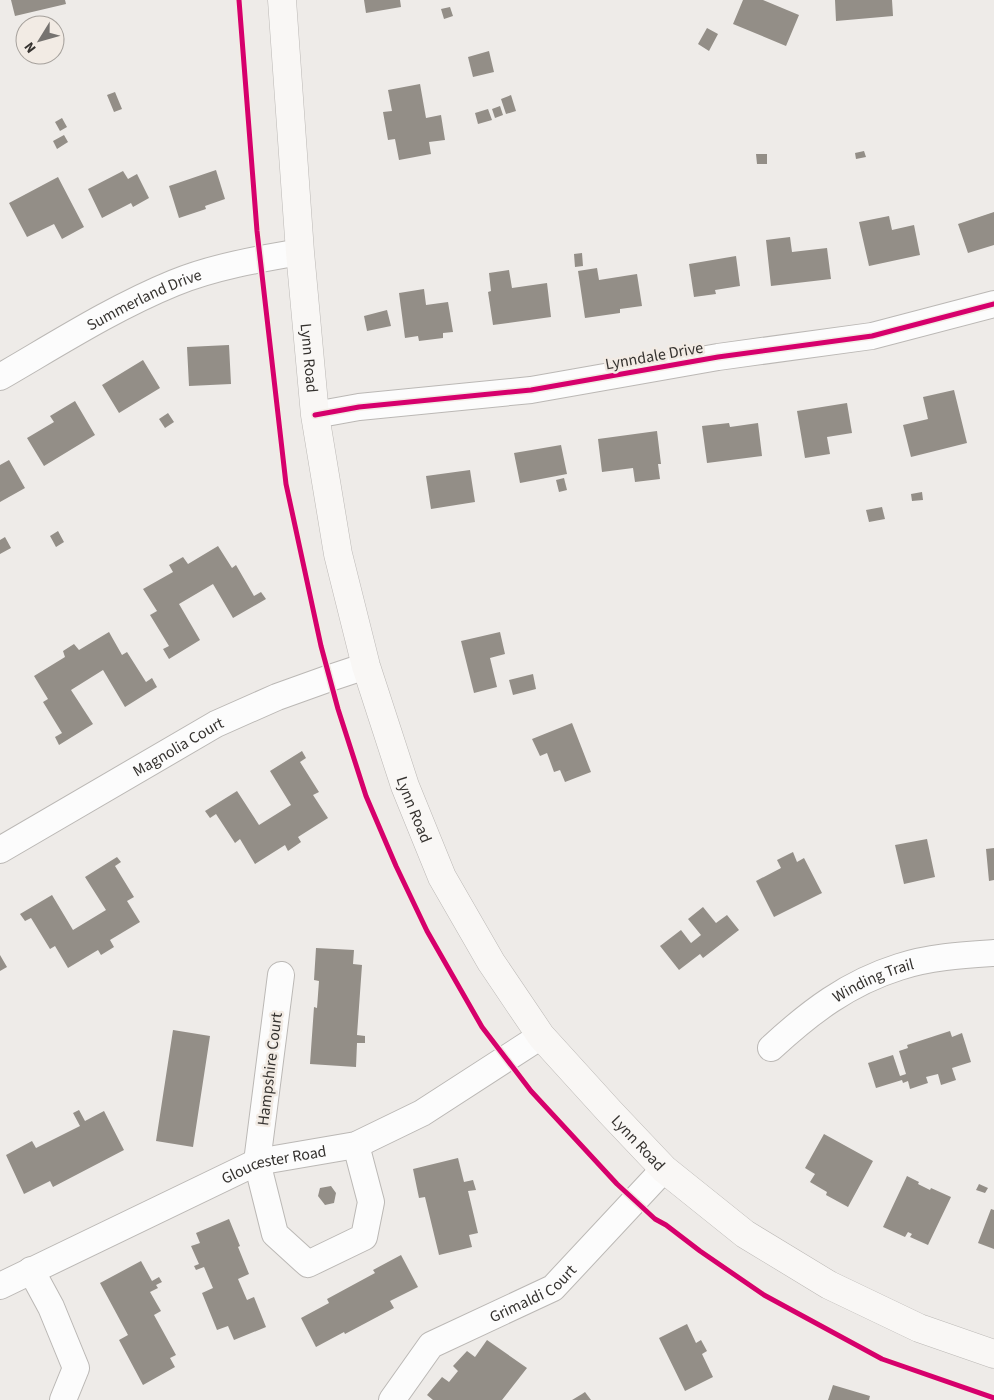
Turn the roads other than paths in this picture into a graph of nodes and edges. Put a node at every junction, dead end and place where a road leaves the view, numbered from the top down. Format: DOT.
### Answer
graph roads {
  1 [pos="282,0"];
  2 [pos="300,252"];
  3 [pos="994,304"];
  4 [pos="0,377"];
  5 [pos="315,415"];
  6 [pos="366,666"];
  7 [pos="0,850"];
  8 [pos="994,954"];
  9 [pos="281,975"];
  10 [pos="541,1036"];
  11 [pos="770,1048"];
  12 [pos="356,1145"];
  13 [pos="257,1162"];
  14 [pos="664,1169"];
  15 [pos="31,1270"];
  16 [pos="0,1286"];
  17 [pos="994,1354"];
  18 [pos="63,1400"];
  19 [pos="392,1400"];
  1 -- 2 [label="main road, Lynn Road"];
  2 -- 4 [label="street, Summerland Drive"];
  2 -- 5 [label="main road, Lynn Road"];
  3 -- 5 [label="street, Lynndale Drive"];
  5 -- 6 [label="main road, Lynn Road"];
  6 -- 7 [label="street, Magnolia Court"];
  6 -- 10 [label="main road, Lynn Road"];
  8 -- 11 [label="street, Winding Trail"];
  9 -- 13 [label="street, Hampshire Court"];
  10 -- 12 [label="street, Gloucester Road"];
  10 -- 14 [label="main road, Lynn Road"];
  12 -- 13 [label="street, Gloucester Road"];
  12 -- 13 [label="street"];
  13 -- 15 [label="street, Gloucester Road"];
  14 -- 17 [label="main road, Lynn Road"];
  14 -- 19 [label="street, Grimaldi Court"];
  15 -- 16 [label="street, Gloucester Road"];
  15 -- 18 [label="street"];
}
